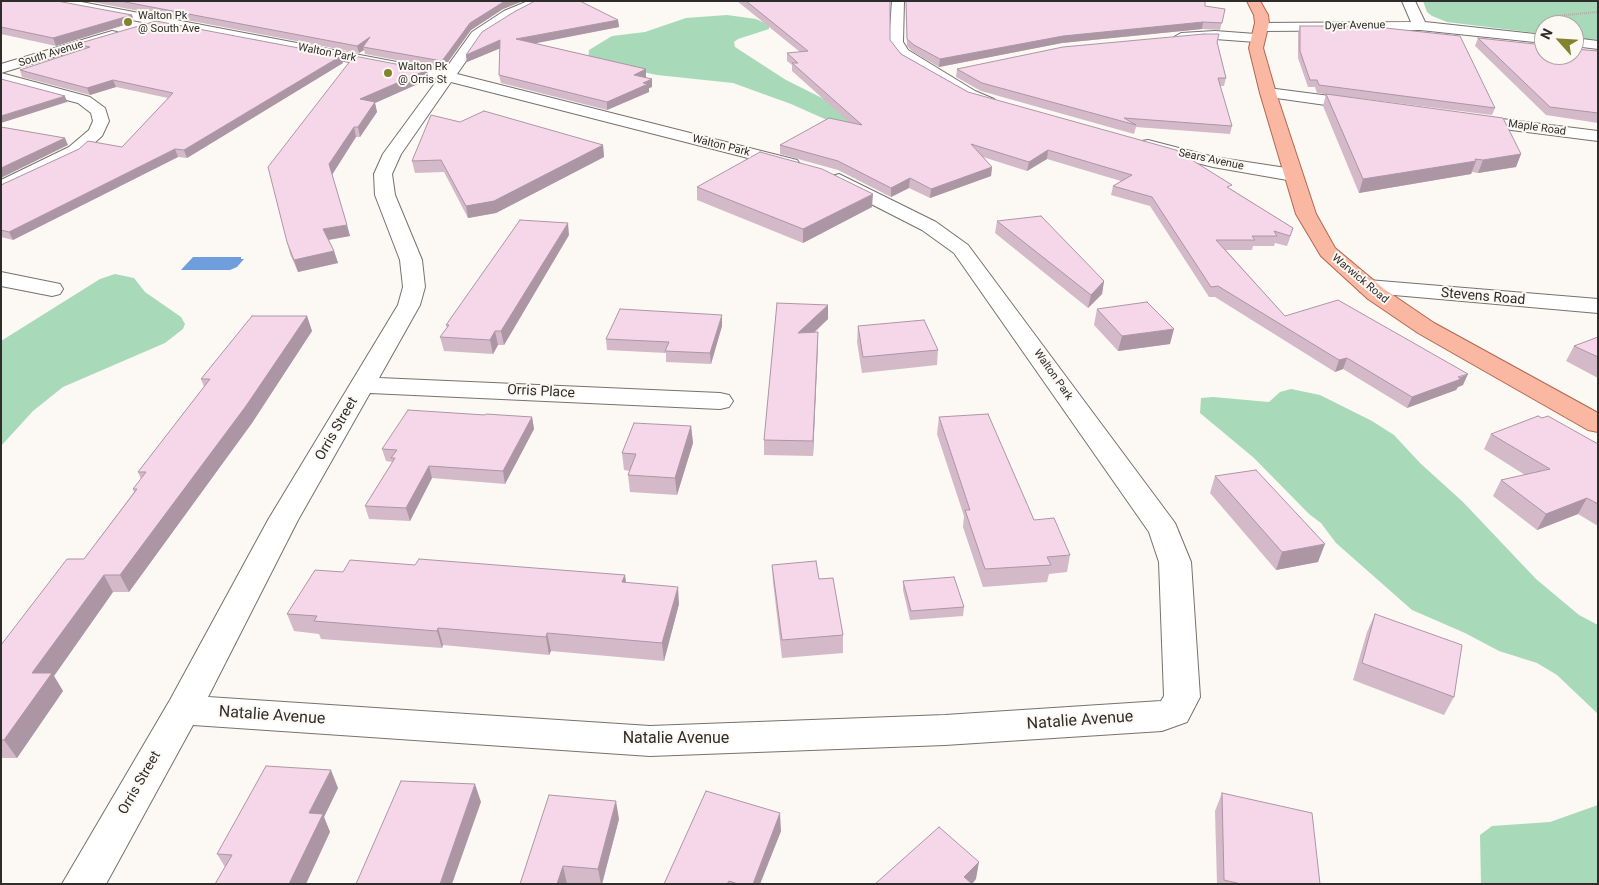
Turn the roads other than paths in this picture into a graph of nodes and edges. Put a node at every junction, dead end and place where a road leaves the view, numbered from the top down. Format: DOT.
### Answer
graph roads {
  1 [pos="54,1"];
  2 [pos="540,1"];
  3 [pos="898,1"];
  4 [pos="1253,1"];
  5 [pos="1408,1"];
  6 [pos="158,21"];
  7 [pos="1420,26"];
  8 [pos="1259,33"];
  9 [pos="1167,38"];
  10 [pos="1534,38"];
  11 [pos="1584,43"];
  12 [pos="1598,45"];
  13 [pos="1,69"];
  14 [pos="962,70"];
  15 [pos="938,74"];
  16 [pos="447,76"];
  17 [pos="1,78"];
  18 [pos="1268,93"];
  19 [pos="1000,105"];
  20 [pos="1380,108"];
  21 [pos="1449,117"];
  22 [pos="1598,136"];
  23 [pos="1131,141"];
  24 [pos="1293,175"];
  25 [pos="1,187"];
  26 [pos="1,279"];
  27 [pos="1368,287"];
  28 [pos="52,289"];
  29 [pos="1598,306"];
  30 [pos="362,385"];
  31 [pos="720,400"];
  32 [pos="1598,424"];
  33 [pos="182,710"];
  34 [pos="1170,715"];
  35 [pos="83,884"];
  1 -- 6 [label="street, Walton Park"];
  2 -- 16 [label="street, Orris Street"];
  3 -- 15 [label="street"];
  4 -- 8 [label="main road, Warwick Road"];
  5 -- 7 [label="street"];
  6 -- 13 [label="street, South Avenue"];
  6 -- 16 [label="street, Walton Park"];
  7 -- 8 [label="street, Dyer Avenue"];
  7 -- 10 [label="street, Dyer Avenue"];
  8 -- 9 [label="street, Dyer Avenue"];
  8 -- 18 [label="main road, Warwick Road"];
  11 -- 12 [label="street"];
  14 -- 15 [label="street"];
  15 -- 19 [label="street"];
  16 -- 30 [label="street, Orris Street"];
  16 -- 34 [label="street, Walton Park"];
  17 -- 25 [label="street"];
  18 -- 20 [label="street"];
  18 -- 24 [label="main road, Warwick Road"];
  21 -- 22 [label="street, Maple Road"];
  23 -- 24 [label="street, Sears Avenue"];
  24 -- 27 [label="main road, Warwick Road"];
  26 -- 28 [label="street"];
  27 -- 29 [label="street, Stevens Road"];
  27 -- 32 [label="main road, Warwick Road"];
  30 -- 31 [label="street, Orris Place"];
  30 -- 33 [label="street, Orris Street"];
  33 -- 34 [label="street, Natalie Avenue"];
  33 -- 35 [label="street, Orris Street"];
}
